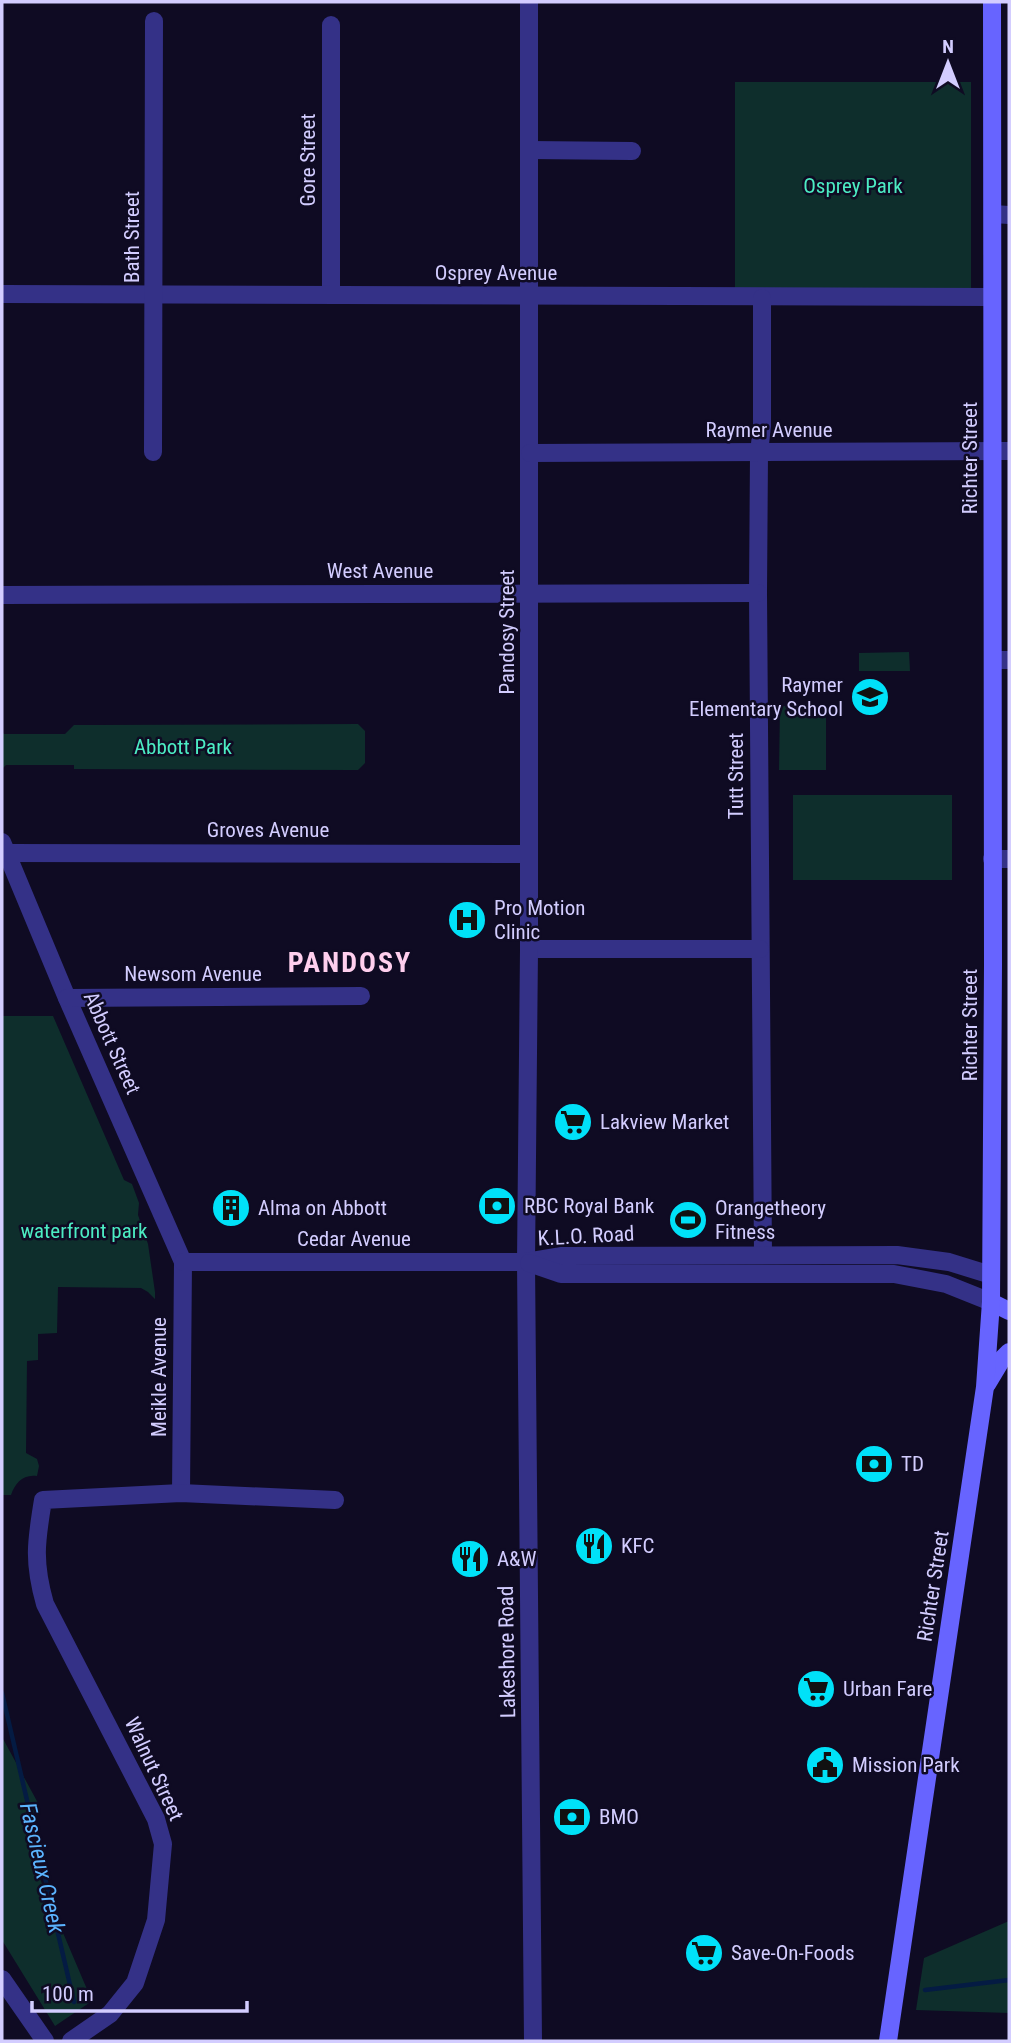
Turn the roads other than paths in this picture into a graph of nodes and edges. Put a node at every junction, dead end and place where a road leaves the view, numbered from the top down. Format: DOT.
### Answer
graph roads {
  1 [pos="529,2"];
  2 [pos="992,2"];
  3 [pos="154,21"];
  4 [pos="331,25"];
  5 [pos="530,150"];
  6 [pos="632,151"];
  7 [pos="1001,214"];
  8 [pos="2,294"];
  9 [pos="155,295"];
  10 [pos="331,295"];
  11 [pos="529,296"];
  12 [pos="991,297"];
  13 [pos="762,298"];
  14 [pos="1001,451"];
  15 [pos="153,452"];
  16 [pos="530,453"];
  17 [pos="759,453"];
  18 [pos="530,593"];
  19 [pos="758,593"];
  20 [pos="2,595"];
  21 [pos="1001,660"];
  22 [pos="4,848"];
  23 [pos="529,854"];
  24 [pos="1001,859"];
  25 [pos="529,949"];
  26 [pos="760,949"];
  27 [pos="361,996"];
  28 [pos="67,998"];
  29 [pos="763,1255"];
  30 [pos="183,1262"];
  31 [pos="526,1262"];
  32 [pos="991,1275"];
  33 [pos="1009,1285"];
  34 [pos="991,1302"];
  35 [pos="1009,1311"];
  36 [pos="1009,1352"];
  37 [pos="985,1387"];
  38 [pos="181,1493"];
  39 [pos="335,1500"];
  40 [pos="2,1979"];
  41 [pos="45,2041"];
  42 [pos="71,2041"];
  43 [pos="533,2041"];
  44 [pos="888,2041"];
  1 -- 5 [label="street, Pandosy Street"];
  2 -- 7 [label="main road, Richter Street"];
  3 -- 9 [label="street, Bath Street"];
  4 -- 10 [label="street, Gore Street"];
  5 -- 6 [label="street"];
  5 -- 11 [label="street, Pandosy Street"];
  7 -- 12 [label="main road, Richter Street"];
  8 -- 9 [label="street, Osprey Avenue"];
  9 -- 10 [label="street, Osprey Avenue"];
  9 -- 15 [label="street, Bath Street"];
  10 -- 11 [label="street, Osprey Avenue"];
  11 -- 13 [label="street, Osprey Avenue"];
  11 -- 16 [label="street, Pandosy Street"];
  12 -- 13 [label="street, Osprey Avenue"];
  12 -- 14 [label="main road, Richter Street"];
  13 -- 17 [label="street, Tutt Street"];
  14 -- 17 [label="street, Raymer Avenue"];
  14 -- 21 [label="main road, Richter Street"];
  16 -- 17 [label="street, Raymer Avenue"];
  16 -- 18 [label="street, Pandosy Street"];
  17 -- 19 [label="street, Tutt Street"];
  18 -- 19 [label="street, West Avenue"];
  18 -- 20 [label="street, West Avenue"];
  18 -- 23 [label="street, Pandosy Street"];
  19 -- 26 [label="street, Tutt Street"];
  21 -- 24 [label="main road, Richter Street"];
  22 -- 23 [label="street, Groves Avenue"];
  22 -- 28 [label="street, Abbott Street"];
  23 -- 25 [label="street, Pandosy Street"];
  24 -- 32 [label="main road, Richter Street"];
  25 -- 26 [label="street"];
  25 -- 31 [label="street, Pandosy Street"];
  26 -- 29 [label="street, Tutt Street"];
  27 -- 28 [label="street, Newsom Avenue"];
  28 -- 30 [label="street, Abbott Street"];
  29 -- 31 [label="street, K.L.O. Road"];
  29 -- 32 [label="street, K.L.O. Road"];
  30 -- 31 [label="street, Cedar Avenue"];
  30 -- 38 [label="street, Meikle Avenue"];
  31 -- 34 [label="street, K.L.O. Road"];
  31 -- 43 [label="street, Lakeshore Road"];
  32 -- 33 [label="main road, K.L.O. Road"];
  32 -- 34 [label="main road, Richter Street"];
  34 -- 35 [label="main road, K.L.O. Road"];
  34 -- 37 [label="main road, Richter Street"];
  36 -- 37 [label="main road"];
  37 -- 44 [label="main road, Richter Street"];
  38 -- 39 [label="street"];
  38 -- 42 [label="street, Walnut Street"];
  40 -- 41 [label="street"];
}
